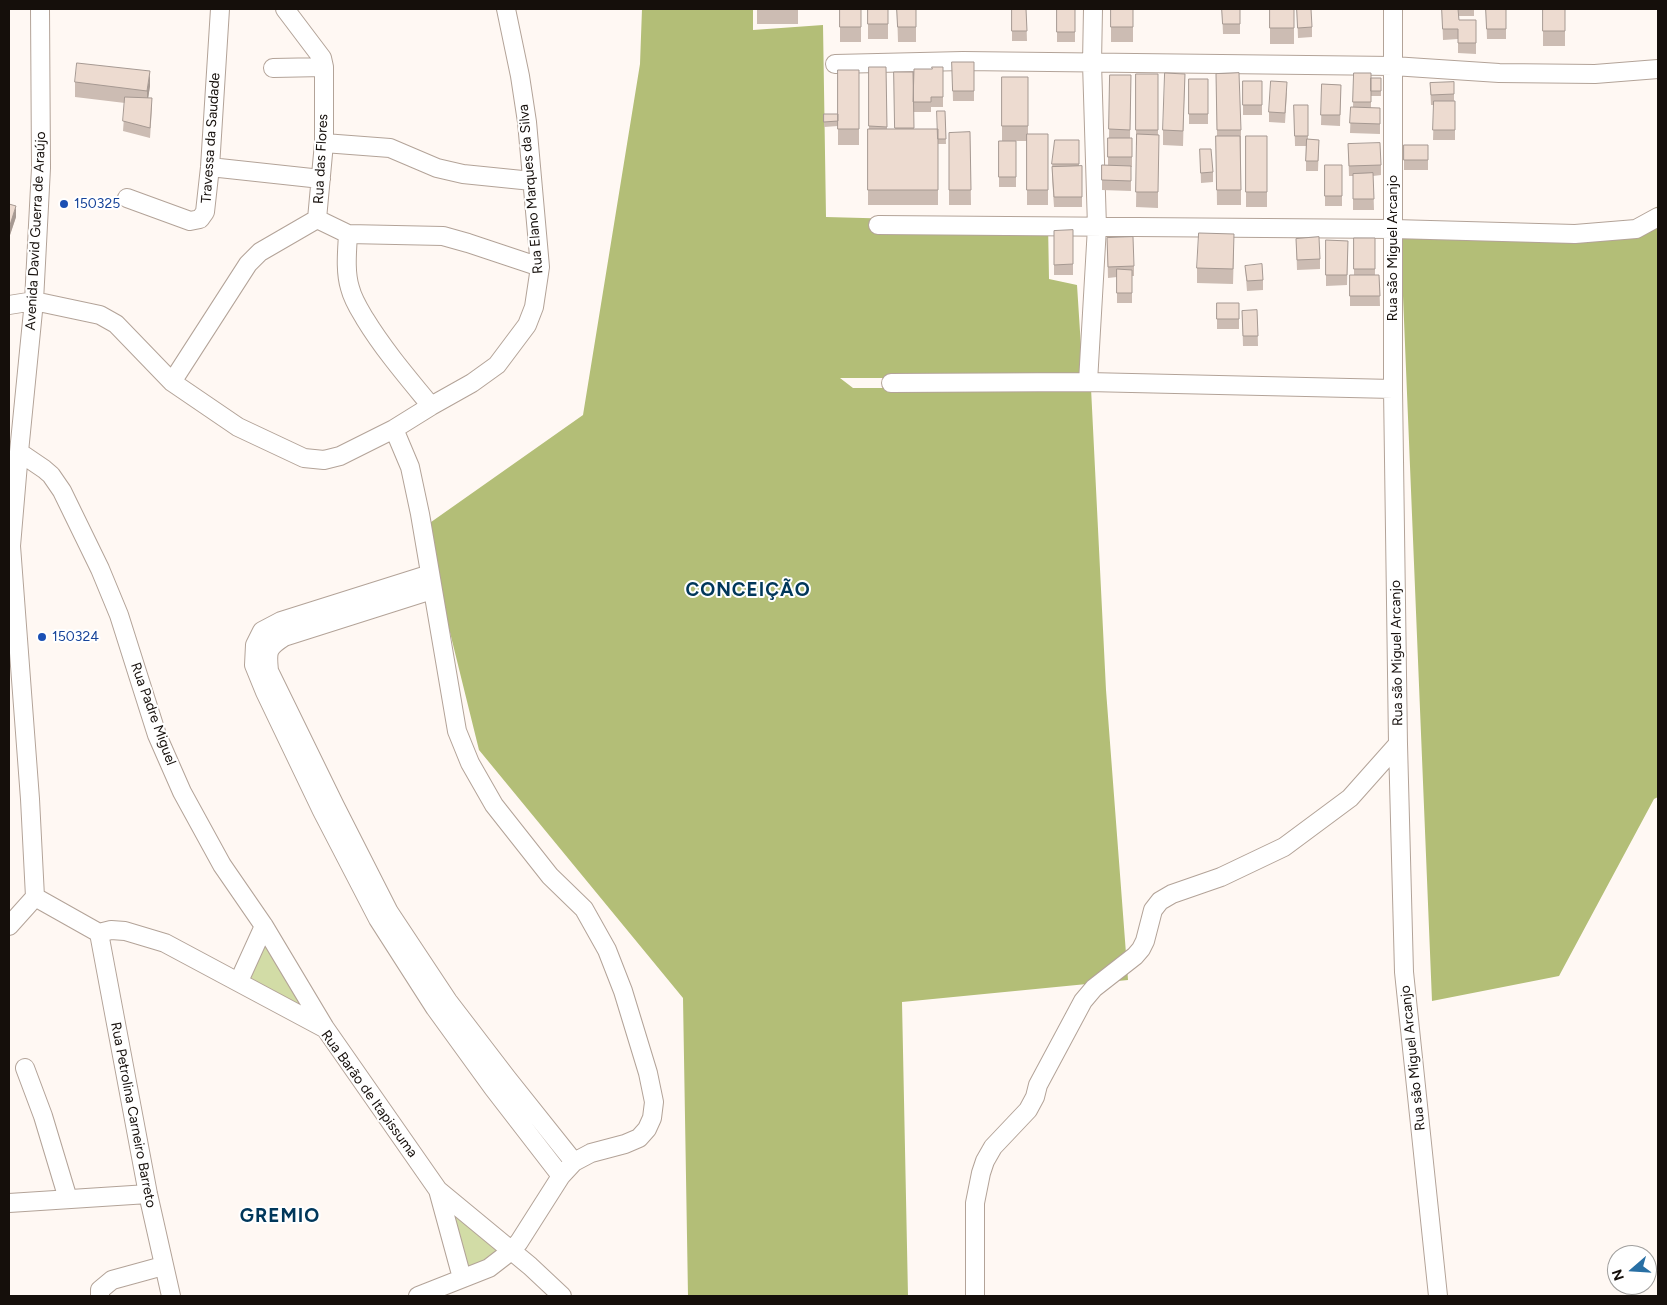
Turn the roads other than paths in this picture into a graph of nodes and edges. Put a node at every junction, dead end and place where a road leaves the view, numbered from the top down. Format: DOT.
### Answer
graph roads {
  1 [pos="40,9"];
  2 [pos="220,9"];
  3 [pos="285,9"];
  4 [pos="506,9"];
  5 [pos="1093,9"];
  6 [pos="1393,9"];
  7 [pos="1092,63"];
  8 [pos="834,64"];
  9 [pos="1393,66"];
  10 [pos="324,67"];
  11 [pos="273,68"];
  12 [pos="1658,70"];
  13 [pos="324,143"];
  14 [pos="210,167"];
  15 [pos="321,179"];
  16 [pos="532,181"];
  17 [pos="127,198"];
  18 [pos="1658,218"];
  19 [pos="317,219"];
  20 [pos="878,225"];
  21 [pos="1097,226"];
  22 [pos="1394,229"];
  23 [pos="348,234"];
  24 [pos="540,267"];
  25 [pos="34,301"];
  26 [pos="9,305"];
  27 [pos="172,382"];
  28 [pos="1088,382"];
  29 [pos="891,383"];
  30 [pos="1393,389"];
  31 [pos="431,406"];
  32 [pos="394,429"];
  33 [pos="19,452"];
  34 [pos="10,546"];
  35 [pos="431,582"];
  36 [pos="1398,744"];
  37 [pos="35,897"];
  38 [pos="9,926"];
  39 [pos="264,926"];
  40 [pos="99,933"];
  41 [pos="239,981"];
  42 [pos="325,1028"];
  43 [pos="25,1068"];
  44 [pos="574,1162"];
  45 [pos="561,1176"];
  46 [pos="438,1190"];
  47 [pos="148,1194"];
  48 [pos="68,1199"];
  49 [pos="9,1203"];
  50 [pos="515,1246"];
  51 [pos="163,1266"];
  52 [pos="457,1286"];
  53 [pos="100,1293"];
  54 [pos="171,1296"];
  55 [pos="418,1296"];
  56 [pos="562,1296"];
  57 [pos="975,1296"];
  58 [pos="1438,1296"];
  1 -- 25 [label="street, Avenida David Guerra de Araújo"];
  2 -- 14 [label="street, Travessa da Saudade"];
  3 -- 10 [label="street, Rua das Flores"];
  4 -- 16 [label="street, Rua Elano Marques da Silva"];
  5 -- 7 [label="street"];
  6 -- 9 [label="street, Rua são Miguel Arcanjo"];
  7 -- 8 [label="street"];
  7 -- 9 [label="street"];
  7 -- 21 [label="street"];
  9 -- 12 [label="street"];
  9 -- 22 [label="street, Rua são Miguel Arcanjo"];
  10 -- 11 [label="street"];
  10 -- 13 [label="street, Rua das Flores"];
  13 -- 15 [label="street, Rua das Flores"];
  13 -- 16 [label="street"];
  14 -- 15 [label="street"];
  14 -- 17 [label="street, Travessa da Saudade"];
  15 -- 19 [label="street, Rua das Flores"];
  16 -- 24 [label="street, Rua Elano Marques da Silva"];
  18 -- 22 [label="street"];
  19 -- 23 [label="street"];
  19 -- 27 [label="street, Rua das Flores"];
  20 -- 21 [label="street"];
  21 -- 22 [label="street"];
  21 -- 28 [label="street"];
  22 -- 30 [label="street, Rua são Miguel Arcanjo"];
  23 -- 24 [label="street"];
  23 -- 31 [label="street"];
  24 -- 31 [label="street, Rua Elano Marques da Silva"];
  25 -- 26 [label="street, Rua Elano Marques da Silva"];
  25 -- 27 [label="street, Rua Elano Marques da Silva"];
  25 -- 33 [label="street, Avenida David Guerra de Araújo"];
  27 -- 32 [label="street, Rua Elano Marques da Silva"];
  28 -- 29 [label="street"];
  28 -- 30 [label="street"];
  30 -- 36 [label="street, Rua são Miguel Arcanjo"];
  31 -- 32 [label="street, Rua Elano Marques da Silva"];
  32 -- 35 [label="street"];
  33 -- 34 [label="street, Avenida David Guerra de Araújo"];
  33 -- 39 [label="street, Rua Padre Miguel"];
  34 -- 37 [label="street, Avenida David Guerra de Araújo"];
  35 -- 44 [label="street"];
  35 -- 44 [label="street"];
  35 -- 45 [label="street"];
  36 -- 57 [label="street"];
  36 -- 58 [label="street, Rua são Miguel Arcanjo"];
  37 -- 38 [label="street"];
  37 -- 40 [label="street"];
  39 -- 41 [label="street"];
  39 -- 42 [label="street, Rua Padre Miguel"];
  40 -- 41 [label="street, Rua Barão de Itapissuma"];
  40 -- 47 [label="street, Rua Petrolina Carneiro Barreto"];
  41 -- 42 [label="street, Rua Barão de Itapissuma"];
  42 -- 46 [label="street, Rua Barão de Itapissuma"];
  43 -- 48 [label="street"];
  44 -- 45 [label="street"];
  45 -- 50 [label="street"];
  46 -- 50 [label="street, Rua Barão de Itapissuma"];
  46 -- 52 [label="street"];
  47 -- 48 [label="street"];
  47 -- 51 [label="street, Rua Petrolina Carneiro Barreto"];
  48 -- 49 [label="street"];
  50 -- 52 [label="street"];
  50 -- 56 [label="street, Rua Barão de Itapissuma"];
  51 -- 53 [label="street"];
  51 -- 54 [label="street, Rua Petrolina Carneiro Barreto"];
  52 -- 55 [label="street"];
}
